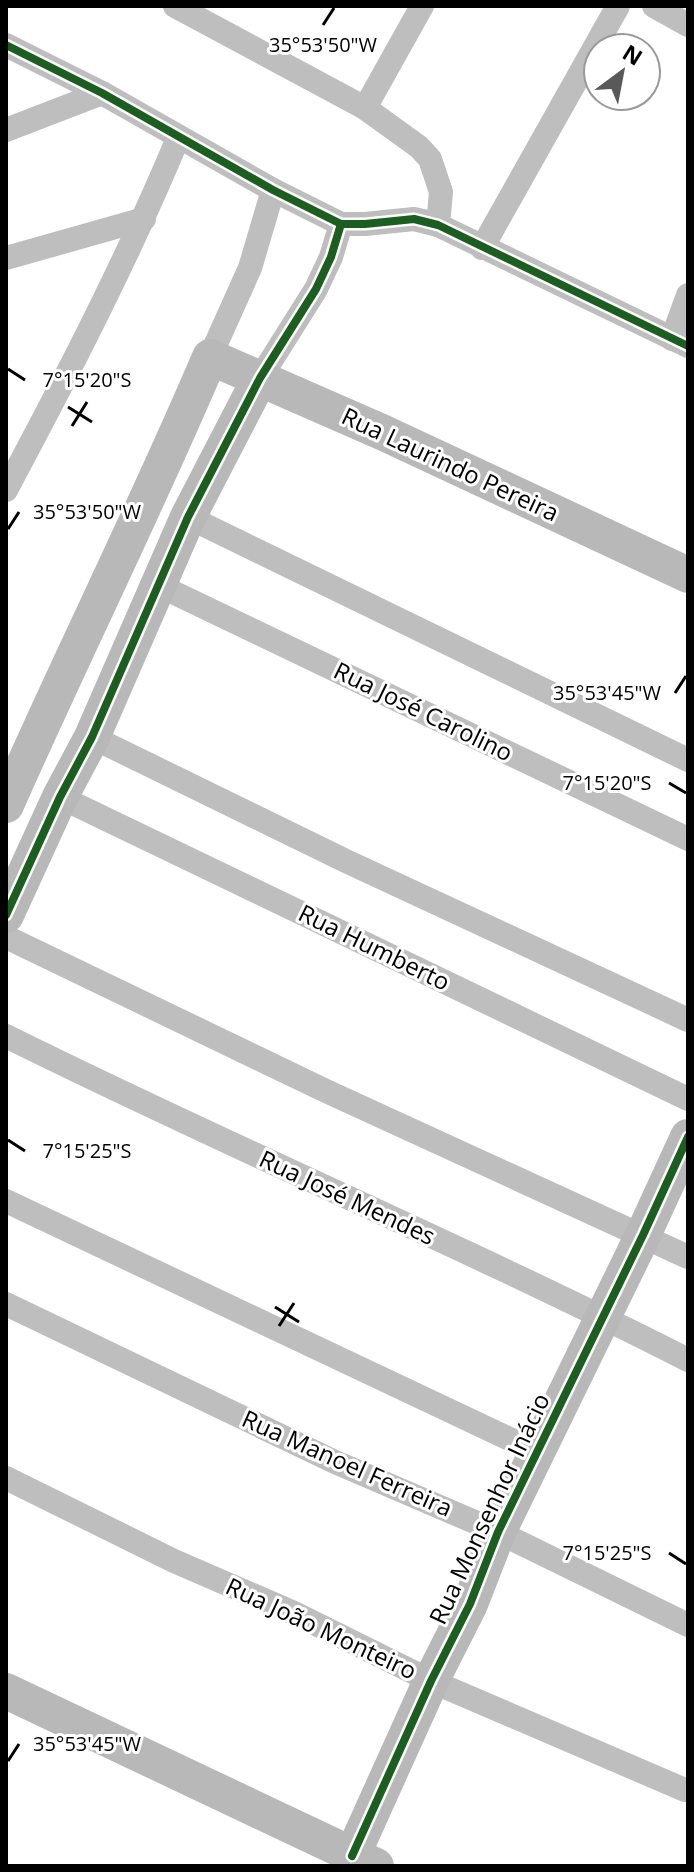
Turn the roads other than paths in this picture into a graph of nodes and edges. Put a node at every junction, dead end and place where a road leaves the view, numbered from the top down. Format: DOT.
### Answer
graph roads {
  1 [pos="422,6"];
  2 [pos="618,6"];
  3 [pos="654,6"];
  4 [pos="184,8"];
  5 [pos="688,25"];
  6 [pos="6,45"];
  7 [pos="102,93"];
  8 [pos="365,108"];
  9 [pos="6,130"];
  10 [pos="178,138"];
  11 [pos="273,190"];
  12 [pos="144,219"];
  13 [pos="341,224"];
  14 [pos="438,225"];
  15 [pos="482,248"];
  16 [pos="6,258"];
  17 [pos="688,295"];
  18 [pos="680,342"];
  19 [pos="210,357"];
  20 [pos="260,378"];
  21 [pos="6,490"];
  22 [pos="188,517"];
  23 [pos="688,575"];
  24 [pos="158,585"];
  25 [pos="92,737"];
  26 [pos="688,760"];
  27 [pos="8,794"];
  28 [pos="60,797"];
  29 [pos="688,839"];
  30 [pos="6,915"];
  31 [pos="6,937"];
  32 [pos="688,1020"];
  33 [pos="6,1036"];
  34 [pos="688,1099"];
  35 [pos="688,1137"];
  36 [pos="6,1201"];
  37 [pos="643,1235"];
  38 [pos="688,1257"];
  39 [pos="6,1304"];
  40 [pos="601,1316"];
  41 [pos="688,1360"];
  42 [pos="537,1452"];
  43 [pos="6,1478"];
  44 [pos="498,1532"];
  45 [pos="688,1625"];
  46 [pos="431,1681"];
  47 [pos="6,1691"];
  48 [pos="685,1790"];
  49 [pos="364,1861"];
  1 -- 8 [label="street"];
  2 -- 15 [label="street"];
  3 -- 5 [label="street"];
  4 -- 8 [label="street"];
  6 -- 7 [label="street"];
  7 -- 9 [label="street"];
  7 -- 10 [label="street"];
  8 -- 14 [label="street"];
  10 -- 11 [label="street"];
  10 -- 12 [label="street"];
  11 -- 13 [label="street"];
  11 -- 19 [label="street"];
  12 -- 16 [label="street"];
  12 -- 21 [label="street"];
  13 -- 14 [label="street"];
  13 -- 20 [label="street"];
  14 -- 15 [label="street"];
  15 -- 18 [label="street"];
  17 -- 18 [label="street"];
  19 -- 20 [label="street, Rua Laurindo Pereira"];
  19 -- 27 [label="street"];
  20 -- 22 [label="street"];
  20 -- 23 [label="street, Rua Laurindo Pereira"];
  22 -- 24 [label="street"];
  22 -- 26 [label="street"];
  24 -- 25 [label="street"];
  24 -- 29 [label="street, Rua José Carolino"];
  25 -- 28 [label="street"];
  25 -- 32 [label="street"];
  28 -- 30 [label="street"];
  28 -- 34 [label="street, Rua Humberto"];
  31 -- 37 [label="street"];
  33 -- 40 [label="street, Rua José Mendes"];
  35 -- 37 [label="street, Rua Monsenhor Inácio"];
  36 -- 42 [label="street"];
  37 -- 38 [label="street"];
  37 -- 40 [label="street, Rua Monsenhor Inácio"];
  39 -- 44 [label="street, Rua Manoel Ferreira"];
  40 -- 41 [label="street, Rua José Mendes"];
  40 -- 42 [label="street, Rua Monsenhor Inácio"];
  42 -- 44 [label="street, Rua Monsenhor Inácio"];
  43 -- 46 [label="street, Rua João Monteiro"];
  44 -- 45 [label="street, Rua Manoel Ferreira"];
  44 -- 46 [label="street, Rua Monsenhor Inácio"];
  46 -- 48 [label="street, Rua João Monteiro"];
  46 -- 49 [label="street, Rua Monsenhor Inácio"];
  47 -- 49 [label="street"];
}
